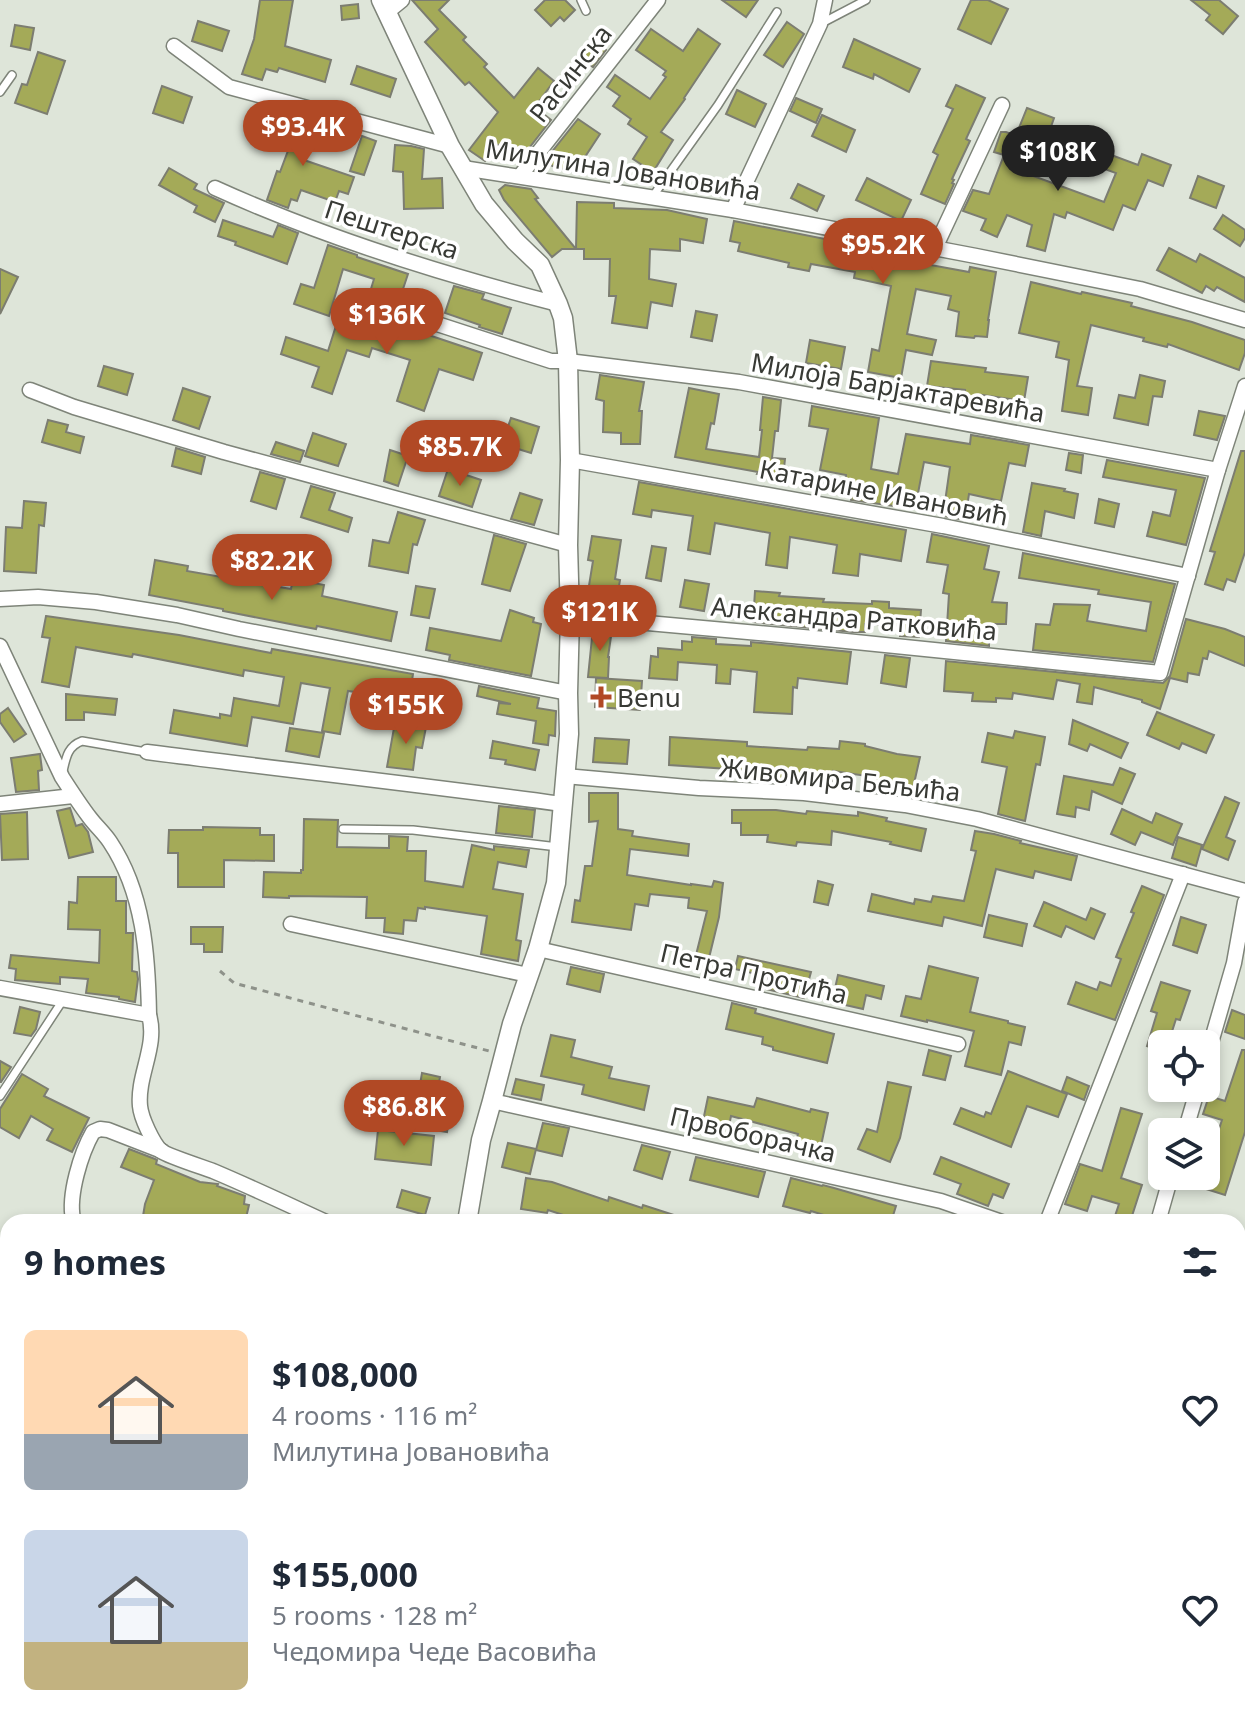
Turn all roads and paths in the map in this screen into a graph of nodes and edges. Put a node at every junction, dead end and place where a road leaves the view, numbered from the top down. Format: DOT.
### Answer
graph roads {
  1 [pos="402,0"];
  2 [pos="581,0"];
  3 [pos="658,0"];
  4 [pos="825,0"];
  5 [pos="866,0"];
  6 [pos="383,6"];
  7 [pos="586,11"];
  8 [pos="777,12"];
  9 [pos="820,24"];
  10 [pos="174,46"];
  11 [pos="12,75"];
  12 [pos="0,92"];
  13 [pos="1002,105"];
  14 [pos="450,146"];
  15 [pos="463,168"];
  16 [pos="520,176"];
  17 [pos="215,188"];
  18 [pos="653,197"];
  19 [pos="733,210"];
  20 [pos="935,248"];
  21 [pos="354,297"];
  22 [pos="558,304"];
  23 [pos="1245,320"];
  24 [pos="568,361"];
  25 [pos="1245,386"];
  26 [pos="30,390"];
  27 [pos="570,460"];
  28 [pos="1218,470"];
  29 [pos="568,545"];
  30 [pos="1188,576"];
  31 [pos="0,599"];
  32 [pos="570,616"];
  33 [pos="0,646"];
  34 [pos="568,693"];
  35 [pos="147,752"];
  36 [pos="565,776"];
  37 [pos="62,777"];
  38 [pos="73,796"];
  39 [pos="0,804"];
  40 [pos="562,804"];
  41 [pos="343,829"];
  42 [pos="558,847"];
  43 [pos="1183,874"];
  44 [pos="1245,891"];
  45 [pos="1245,902"];
  46 [pos="291,924"];
  47 [pos="538,949"];
  48 [pos="220,971"];
  49 [pos="528,975"];
  50 [pos="0,988"];
  51 [pos="63,1000"];
  52 [pos="149,1015"];
  53 [pos="1215,1030"];
  54 [pos="958,1044"];
  55 [pos="504,1055"];
  56 [pos="0,1096"];
  57 [pos="492,1101"];
  58 [pos="162,1151"];
  59 [pos="1167,1190"];
  60 [pos="72,1214"];
  61 [pos="308,1214"];
  62 [pos="470,1214"];
  63 [pos="979,1214"];
  64 [pos="1050,1214"];
  65 [pos="1160,1214"];
  1 -- 6 [label="street"];
  2 -- 7 [label="lane"];
  3 -- 16 [label="street, Расинска"];
  4 -- 9 [label="street"];
  5 -- 9 [label="lane"];
  6 -- 14 [label="street"];
  8 -- 18 [label="lane"];
  9 -- 19 [label="street"];
  10 -- 14 [label="street"];
  11 -- 12 [label="lane"];
  13 -- 20 [label="street"];
  14 -- 15 [label="street"];
  15 -- 16 [label="street, Милутина Јовановића"];
  15 -- 22 [label="street"];
  16 -- 18 [label="street, Милутина Јовановића"];
  17 -- 22 [label="street, Пештерска"];
  18 -- 19 [label="street, Милутина Јовановића"];
  19 -- 20 [label="street, Милутина Јовановића"];
  20 -- 23 [label="street, Милутина Јовановића"];
  21 -- 24 [label="street, Милоја Барјактаревића"];
  22 -- 24 [label="street"];
  24 -- 27 [label="street"];
  24 -- 28 [label="street, Милоја Барјактаревића"];
  25 -- 28 [label="street"];
  26 -- 29 [label="street"];
  27 -- 29 [label="street"];
  27 -- 30 [label="street, Катарине Ивановић"];
  28 -- 30 [label="street"];
  29 -- 32 [label="street"];
  30 -- 32 [label="street, Александра Ратковића"];
  31 -- 34 [label="street"];
  32 -- 34 [label="street"];
  33 -- 37 [label="street"];
  34 -- 36 [label="street"];
  35 -- 37 [label="lane"];
  35 -- 40 [label="street"];
  36 -- 40 [label="street"];
  36 -- 43 [label="street, Живомира Бељића"];
  37 -- 38 [label="street"];
  38 -- 39 [label="street"];
  38 -- 52 [label="street"];
  40 -- 42 [label="street"];
  41 -- 42 [label="lane"];
  42 -- 47 [label="street"];
  43 -- 44 [label="street, Живомира Бељића"];
  43 -- 64 [label="street"];
  45 -- 53 [label="street"];
  46 -- 49 [label="street"];
  47 -- 49 [label="street"];
  47 -- 54 [label="street, Петра Протића"];
  48 -- 55 [label="path"];
  49 -- 55 [label="street"];
  50 -- 51 [label="street"];
  51 -- 52 [label="street"];
  51 -- 56 [label="lane"];
  52 -- 58 [label="street"];
  55 -- 57 [label="street"];
  57 -- 62 [label="street"];
  57 -- 63 [label="street, Првоборачка"];
  58 -- 60 [label="street"];
  58 -- 61 [label="street"];
  59 -- 65 [label="street"];
}
